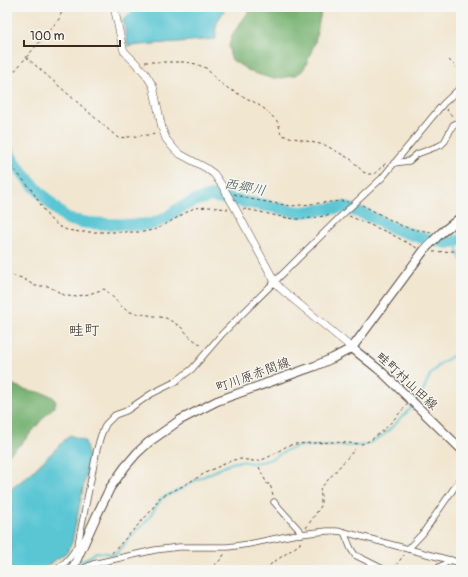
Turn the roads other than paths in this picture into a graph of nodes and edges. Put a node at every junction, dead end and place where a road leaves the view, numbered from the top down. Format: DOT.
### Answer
graph roads {
  1 [pos="114,7"];
  2 [pos="461,87"];
  3 [pos="459,122"];
  4 [pos="394,163"];
  5 [pos="461,217"];
  6 [pos="275,282"];
  7 [pos="352,348"];
  8 [pos="461,449"];
  9 [pos="461,478"];
  10 [pos="274,502"];
  11 [pos="344,532"];
  12 [pos="301,533"];
  13 [pos="408,549"];
  14 [pos="450,560"];
  15 [pos="461,563"];
  16 [pos="57,570"];
  17 [pos="72,570"];
  18 [pos="80,570"];
  19 [pos="385,570"];
  20 [pos="434,570"];
  1 -- 6 [label="street"];
  2 -- 4 [label="street"];
  3 -- 4 [label="street"];
  4 -- 6 [label="street"];
  5 -- 7 [label="main road, 町川原赤間線"];
  6 -- 7 [label="street"];
  6 -- 16 [label="street"];
  7 -- 8 [label="main road, 畦町村山田線"];
  7 -- 17 [label="main road, 町川原赤間線"];
  9 -- 13 [label="street"];
  10 -- 12 [label="street"];
  11 -- 12 [label="street"];
  11 -- 13 [label="street"];
  11 -- 19 [label="street"];
  12 -- 18 [label="street"];
  13 -- 14 [label="street"];
  14 -- 15 [label="street"];
  14 -- 20 [label="street"];
}
